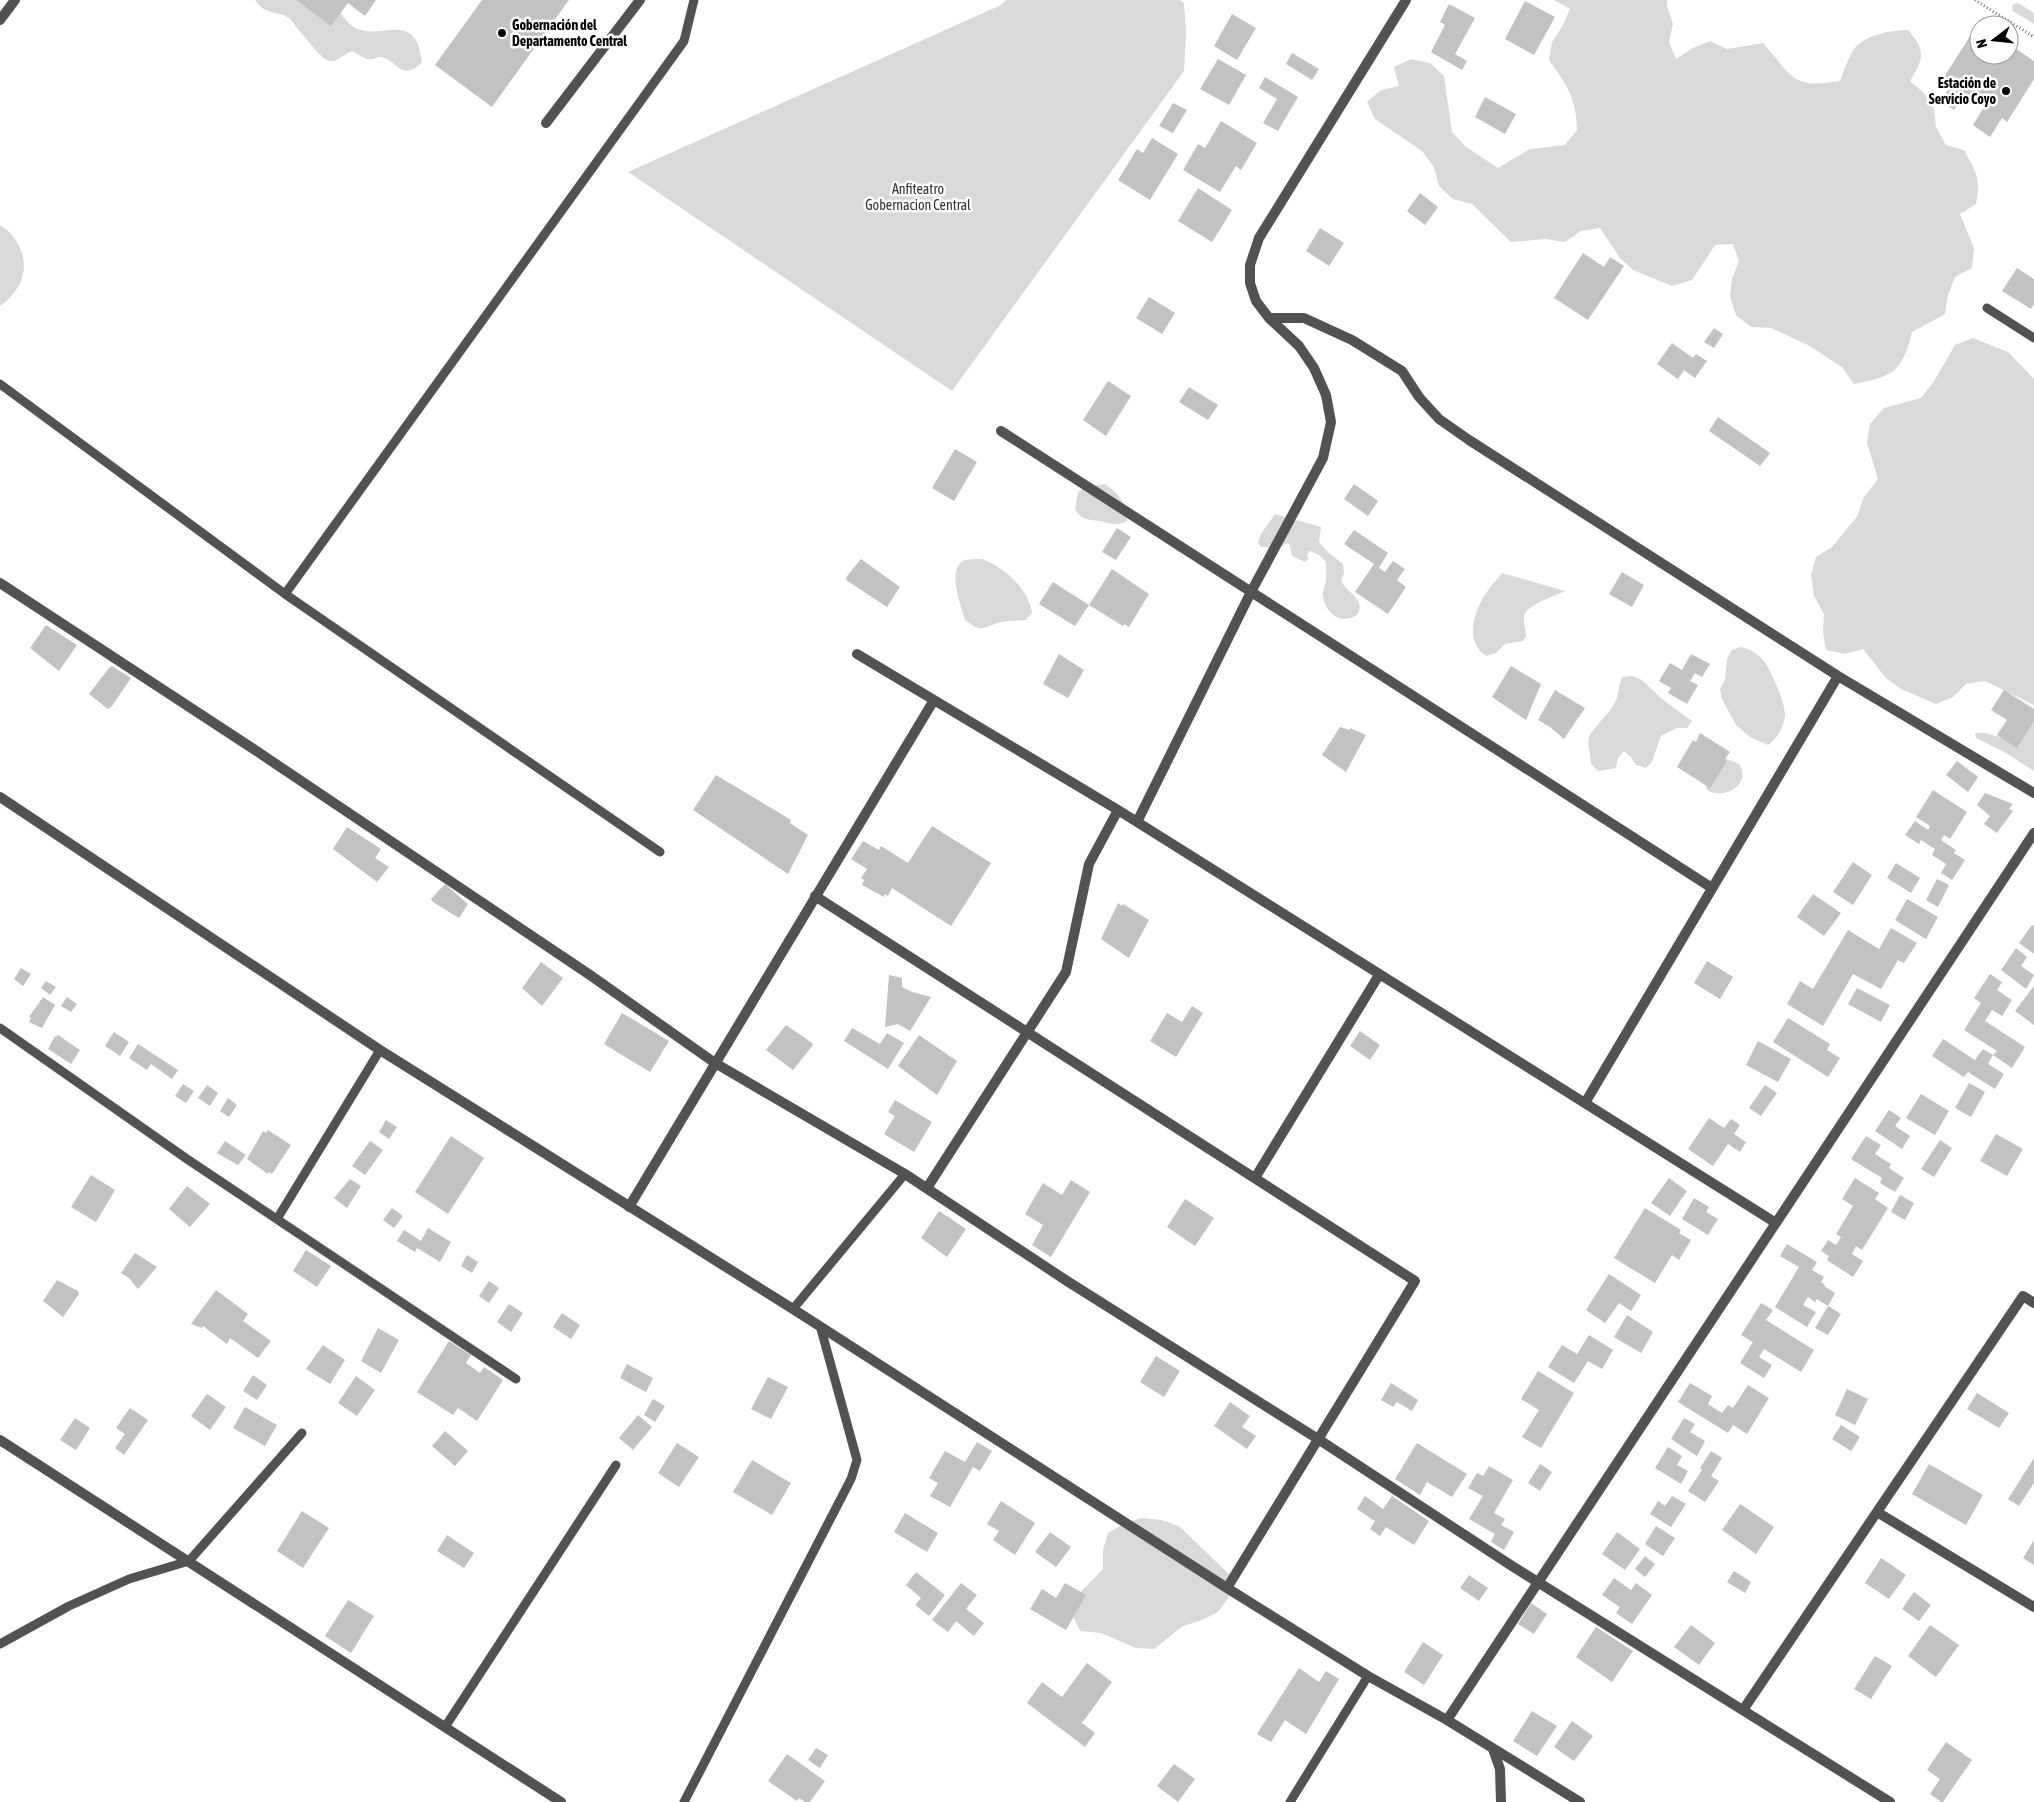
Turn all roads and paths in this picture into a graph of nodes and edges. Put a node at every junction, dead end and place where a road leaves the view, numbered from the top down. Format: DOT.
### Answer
graph roads {
  1 [pos="15,0"];
  2 [pos="640,0"];
  3 [pos="694,0"];
  4 [pos="1406,0"];
  5 [pos="1975,0"];
  6 [pos="0,20"];
  7 [pos="2034,37"];
  8 [pos="546,123"];
  9 [pos="1987,308"];
  10 [pos="1269,318"];
  11 [pos="2034,338"];
  12 [pos="0,384"];
  13 [pos="1001,431"];
  14 [pos="0,584"];
  15 [pos="1251,592"];
  16 [pos="285,594"];
  17 [pos="858,654"];
  18 [pos="1838,676"];
  19 [pos="934,700"];
  20 [pos="2034,793"];
  21 [pos="0,797"];
  22 [pos="1118,810"];
  23 [pos="1137,822"];
  24 [pos="2034,833"];
  25 [pos="660,852"];
  26 [pos="1712,888"];
  27 [pos="815,896"];
  28 [pos="1379,975"];
  29 [pos="0,1028"];
  30 [pos="1027,1032"];
  31 [pos="380,1050"];
  32 [pos="715,1063"];
  33 [pos="1584,1103"];
  34 [pos="904,1174"];
  35 [pos="1254,1178"];
  36 [pos="927,1188"];
  37 [pos="629,1207"];
  38 [pos="277,1219"];
  39 [pos="1776,1223"];
  40 [pos="2034,1303"];
  41 [pos="792,1309"];
  42 [pos="821,1329"];
  43 [pos="516,1378"];
  44 [pos="302,1433"];
  45 [pos="1318,1439"];
  46 [pos="0,1440"];
  47 [pos="616,1465"];
  48 [pos="1877,1512"];
  49 [pos="189,1561"];
  50 [pos="1538,1583"];
  51 [pos="1228,1588"];
  52 [pos="2034,1608"];
  53 [pos="0,1644"];
  54 [pos="1368,1676"];
  55 [pos="1743,1710"];
  56 [pos="1447,1720"];
  57 [pos="445,1727"];
  58 [pos="1492,1748"];
  59 [pos="561,1802"];
  60 [pos="684,1802"];
  61 [pos="1290,1802"];
  62 [pos="1501,1802"];
  63 [pos="1580,1802"];
  64 [pos="1890,1802"];
  1 -- 6 [label="street"];
  2 -- 8 [label="street"];
  3 -- 16 [label="lane"];
  4 -- 10 [label="street"];
  5 -- 7 [label="path"];
  9 -- 11 [label="lane"];
  10 -- 15 [label="street"];
  10 -- 18 [label="street"];
  12 -- 16 [label="lane"];
  13 -- 15 [label="street"];
  14 -- 32 [label="street"];
  15 -- 23 [label="street"];
  15 -- 26 [label="street"];
  16 -- 25 [label="lane"];
  17 -- 19 [label="street"];
  18 -- 20 [label="street"];
  18 -- 26 [label="street"];
  19 -- 22 [label="street"];
  19 -- 27 [label="street"];
  21 -- 31 [label="street"];
  22 -- 23 [label="street"];
  22 -- 30 [label="street"];
  23 -- 28 [label="street"];
  24 -- 39 [label="street"];
  26 -- 33 [label="street"];
  27 -- 30 [label="street"];
  27 -- 32 [label="street"];
  28 -- 33 [label="street"];
  28 -- 35 [label="street"];
  29 -- 38 [label="lane"];
  30 -- 35 [label="street"];
  30 -- 36 [label="street"];
  31 -- 37 [label="street"];
  31 -- 38 [label="lane"];
  32 -- 34 [label="street"];
  32 -- 37 [label="street"];
  33 -- 39 [label="street"];
  34 -- 36 [label="street"];
  34 -- 41 [label="lane"];
  35 -- 45 [label="street"];
  36 -- 45 [label="street"];
  37 -- 41 [label="street"];
  38 -- 43 [label="lane"];
  39 -- 50 [label="street"];
  40 -- 48 [label="street"];
  41 -- 42 [label="street"];
  42 -- 51 [label="street"];
  42 -- 60 [label="lane"];
  44 -- 49 [label="lane"];
  45 -- 50 [label="street"];
  45 -- 51 [label="street"];
  46 -- 49 [label="street"];
  47 -- 57 [label="lane"];
  48 -- 52 [label="street"];
  48 -- 55 [label="street"];
  49 -- 53 [label="lane"];
  49 -- 57 [label="street"];
  50 -- 55 [label="street"];
  50 -- 56 [label="street"];
  51 -- 54 [label="street"];
  54 -- 56 [label="street"];
  54 -- 61 [label="lane"];
  55 -- 64 [label="street"];
  56 -- 58 [label="street"];
  57 -- 59 [label="street"];
  58 -- 62 [label="street"];
  58 -- 63 [label="street"];
}
